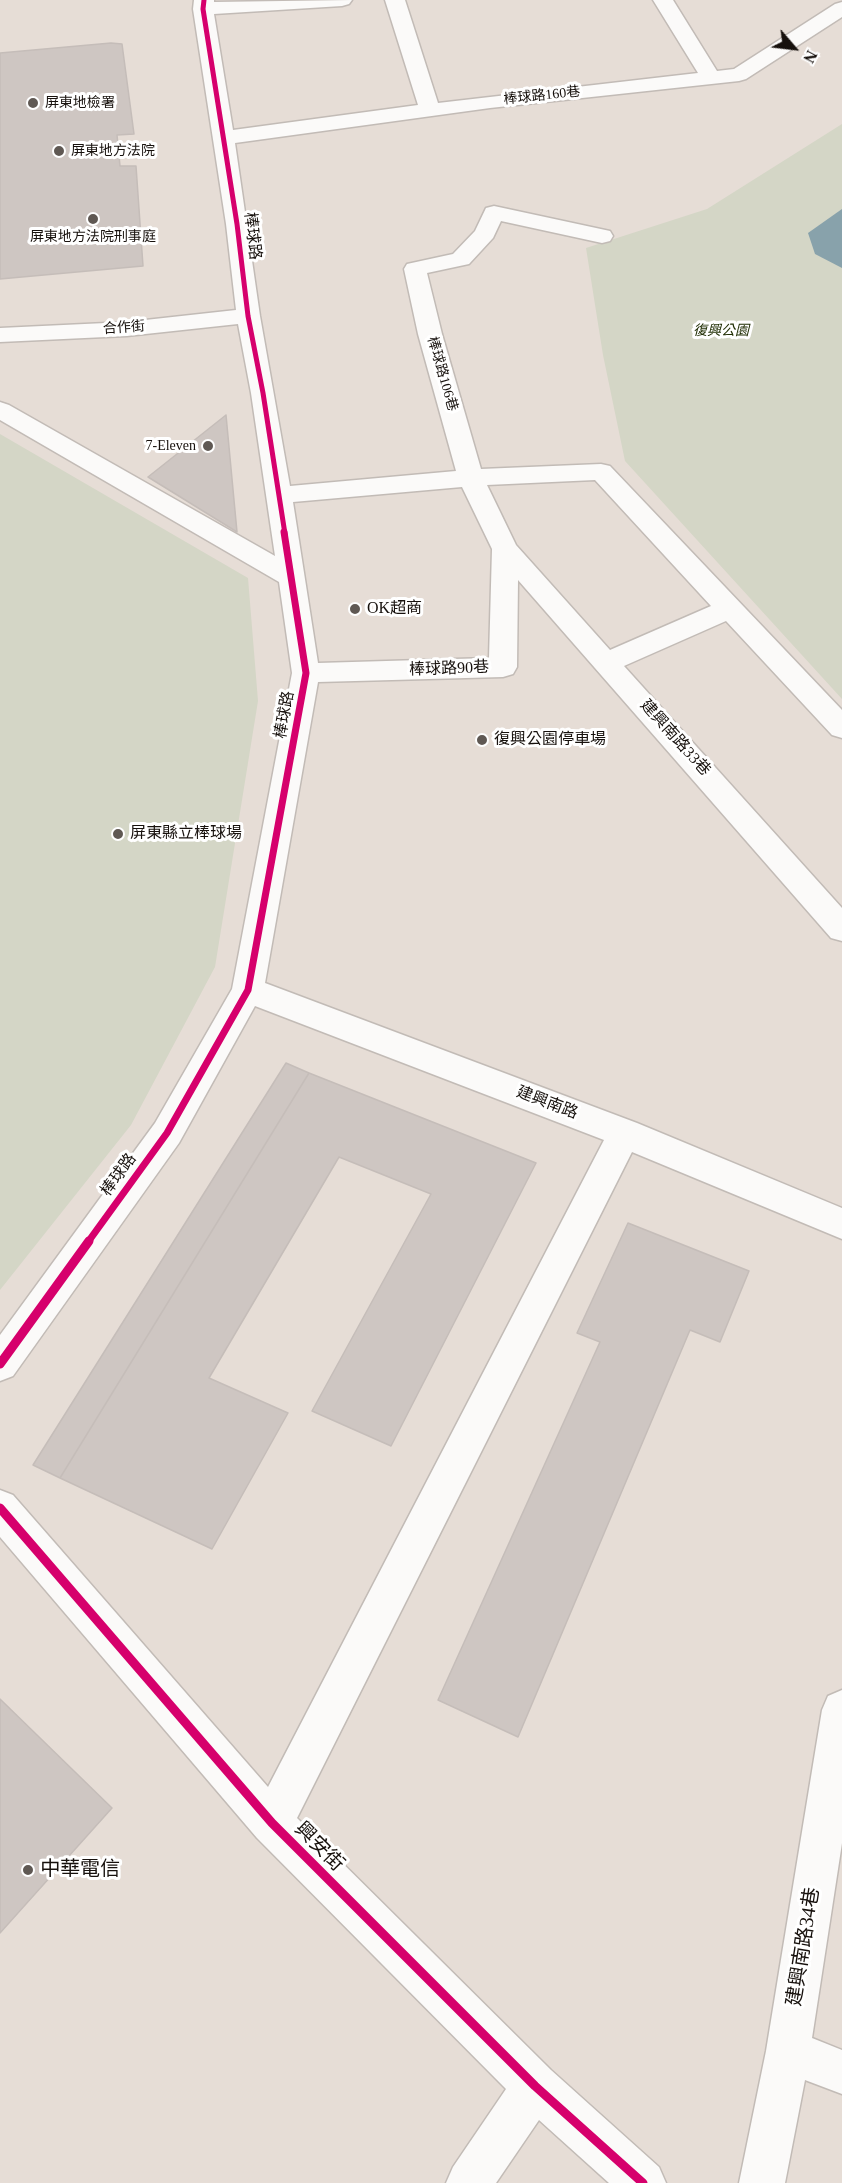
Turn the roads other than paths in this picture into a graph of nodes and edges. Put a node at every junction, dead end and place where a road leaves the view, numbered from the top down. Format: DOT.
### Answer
graph roads {
  1 [pos="342,0"];
  2 [pos="395,0"];
  3 [pos="663,0"];
  4 [pos="203,5"];
  5 [pos="842,8"];
  6 [pos="711,78"];
  7 [pos="430,110"];
  8 [pos="224,138"];
  9 [pos="602,236"];
  10 [pos="248,316"];
  11 [pos="0,335"];
  12 [pos="0,410"];
  13 [pos="471,478"];
  14 [pos="278,495"];
  15 [pos="505,549"];
  16 [pos="291,577"];
  17 [pos="729,609"];
  18 [pos="607,662"];
  19 [pos="306,673"];
  20 [pos="842,728"];
  21 [pos="842,929"];
  22 [pos="248,990"];
  23 [pos="625,1133"];
  24 [pos="842,1224"];
  25 [pos="0,1364"];
  26 [pos="0,1508"];
  27 [pos="842,1710"];
  28 [pos="272,1823"];
  29 [pos="788,2051"];
  30 [pos="842,2072"];
  31 [pos="535,2086"];
  32 [pos="469,2183"];
  33 [pos="644,2183"];
  34 [pos="762,2183"];
  1 -- 4 [label="street"];
  2 -- 7 [label="street"];
  3 -- 6 [label="street"];
  4 -- 8 [label="street, 棒球路"];
  5 -- 6 [label="street, 棒球路160巷"];
  6 -- 7 [label="street, 棒球路160巷"];
  7 -- 8 [label="street, 棒球路160巷"];
  8 -- 10 [label="street, 棒球路"];
  9 -- 13 [label="street, 棒球路106巷"];
  10 -- 11 [label="street, 合作街"];
  10 -- 14 [label="street, 棒球路"];
  12 -- 16 [label="street"];
  13 -- 14 [label="street"];
  13 -- 15 [label="street, 棒球路90巷"];
  13 -- 17 [label="street"];
  14 -- 16 [label="street, 棒球路"];
  15 -- 18 [label="street, 建興南路33巷"];
  15 -- 19 [label="street, 棒球路90巷"];
  16 -- 19 [label="street, 棒球路"];
  17 -- 18 [label="street"];
  17 -- 20 [label="street"];
  18 -- 21 [label="street, 建興南路33巷"];
  19 -- 22 [label="street, 棒球路"];
  22 -- 23 [label="street, 建興南路"];
  22 -- 25 [label="street, 棒球路"];
  23 -- 24 [label="street, 建興南路"];
  23 -- 28 [label="street"];
  26 -- 28 [label="street, 興安街"];
  27 -- 29 [label="street, 建興南路34巷"];
  28 -- 31 [label="street, 興安街"];
  29 -- 30 [label="street"];
  29 -- 34 [label="street, 建興南路34巷"];
  31 -- 32 [label="street"];
  31 -- 33 [label="street, 興安街"];
}
